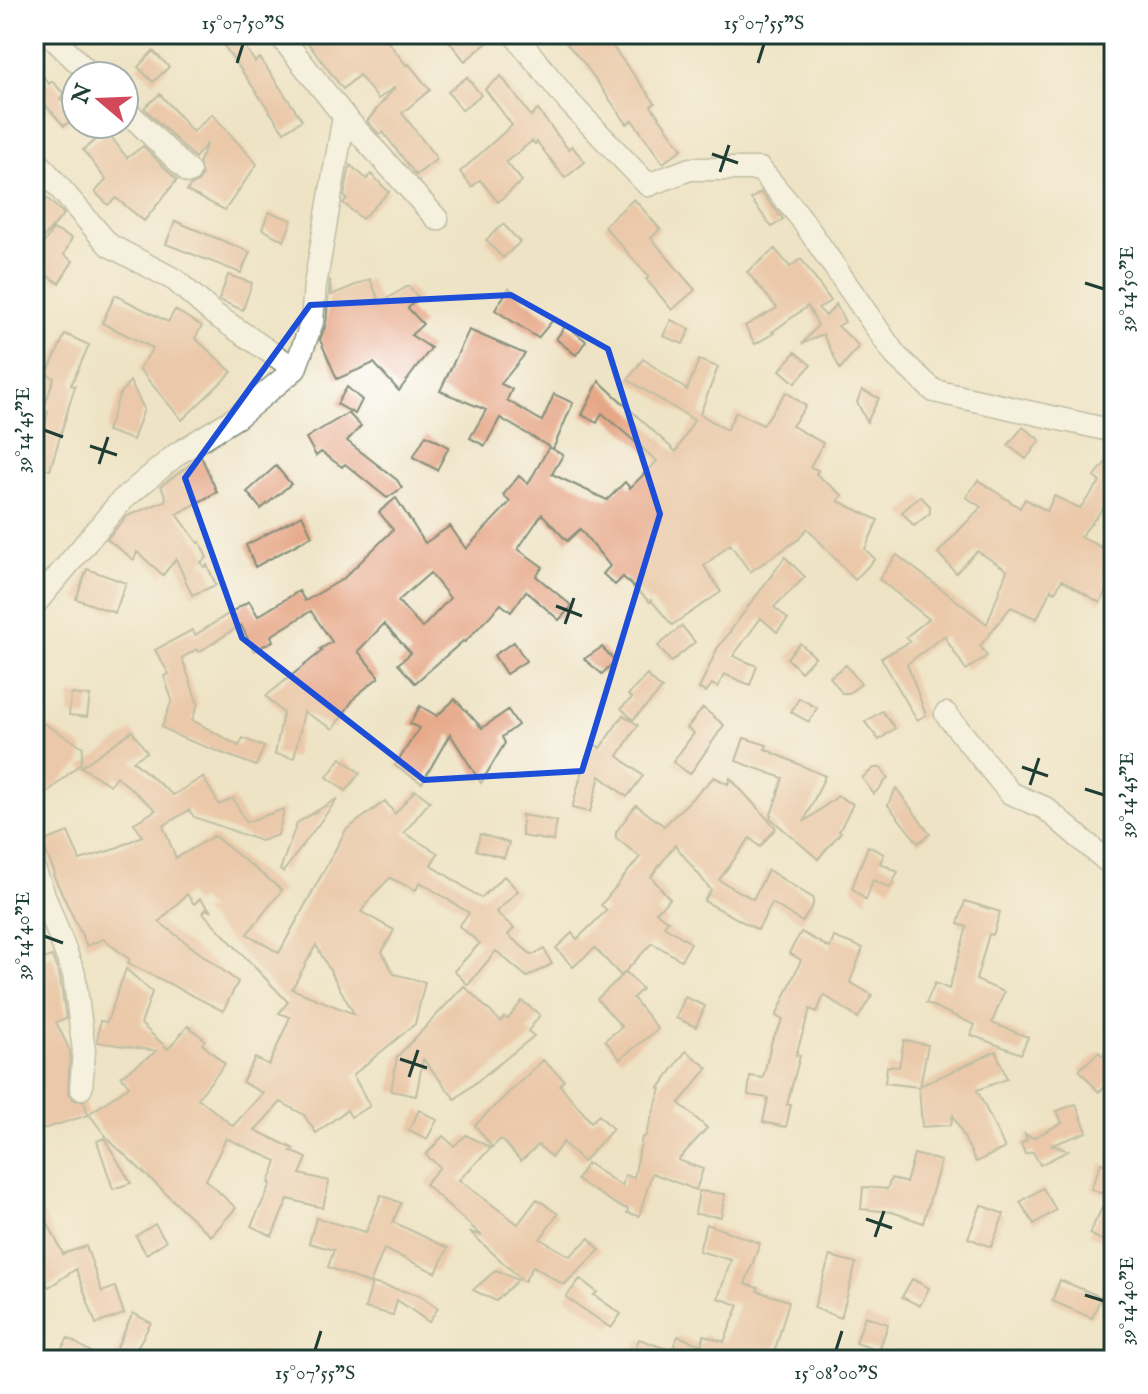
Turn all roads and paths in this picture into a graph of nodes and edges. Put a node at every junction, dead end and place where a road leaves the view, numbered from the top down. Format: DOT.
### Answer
graph roads {
  1 [pos="49,34"];
  2 [pos="279,34"];
  3 [pos="514,34"];
  4 [pos="76,60"];
  5 [pos="344,116"];
  6 [pos="140,124"];
  7 [pos="34,158"];
  8 [pos="189,172"];
  9 [pos="437,219"];
  10 [pos="295,369"];
  11 [pos="1114,431"];
  12 [pos="34,605"];
  13 [pos="946,714"];
  14 [pos="1114,867"];
  15 [pos="34,869"];
  16 [pos="81,1088"];
  1 -- 4 [label="street"];
  2 -- 5 [label="street"];
  3 -- 11 [label="street"];
  5 -- 9 [label="street"];
  5 -- 10 [label="street"];
  6 -- 8 [label="street"];
  7 -- 10 [label="street"];
  10 -- 12 [label="street"];
  13 -- 14 [label="street"];
  15 -- 16 [label="street"];
}
